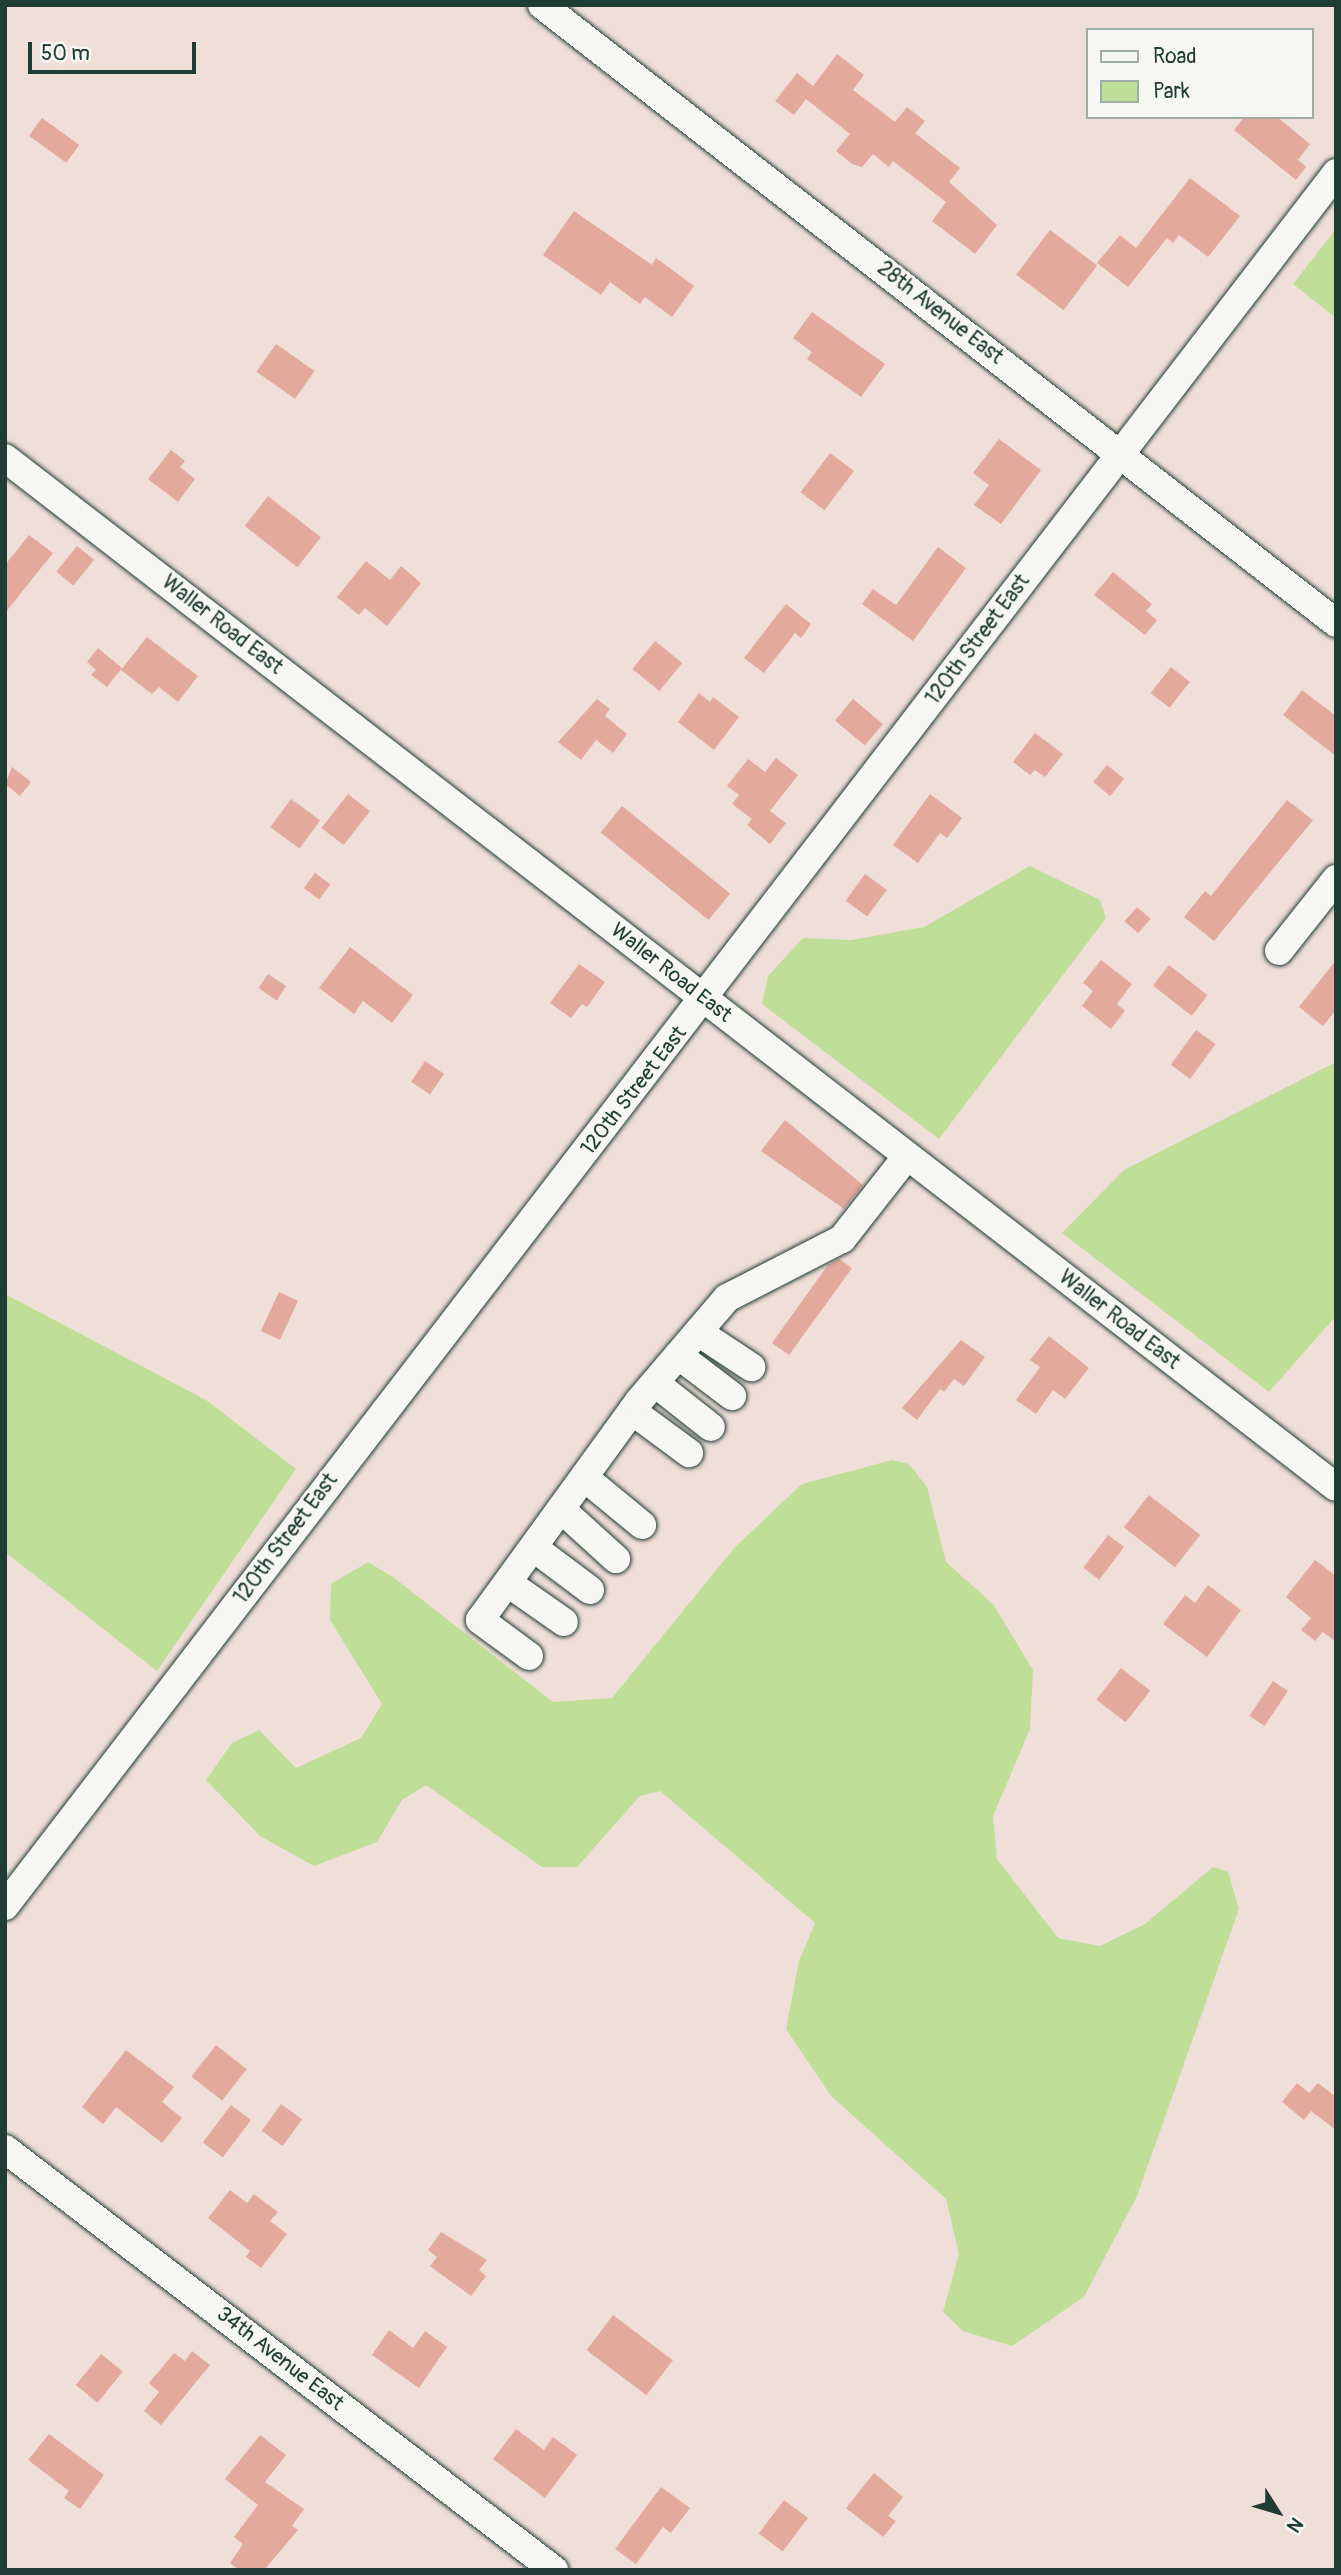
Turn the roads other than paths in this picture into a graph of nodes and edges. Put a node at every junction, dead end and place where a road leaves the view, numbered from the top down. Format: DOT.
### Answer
graph roads {
  1 [pos="542,5"];
  2 [pos="1336,173"];
  3 [pos="1121,452"];
  4 [pos="5,458"];
  5 [pos="1336,623"];
  6 [pos="1336,879"];
  7 [pos="1279,951"];
  8 [pos="705,999"];
  9 [pos="907,1156"];
  10 [pos="698,1332"];
  11 [pos="678,1355"];
  12 [pos="751,1367"];
  13 [pos="654,1383"];
  14 [pos="732,1396"];
  15 [pos="632,1411"];
  16 [pos="711,1427"];
  17 [pos="689,1453"];
  18 [pos="585,1478"];
  19 [pos="1336,1487"];
  20 [pos="562,1510"];
  21 [pos="642,1525"];
  22 [pos="534,1548"];
  23 [pos="617,1559"];
  24 [pos="508,1583"];
  25 [pos="590,1590"];
  26 [pos="564,1622"];
  27 [pos="529,1656"];
  28 [pos="5,1906"];
  29 [pos="5,2149"];
  30 [pos="554,2570"];
  1 -- 3 [label="street, 28th Avenue East"];
  2 -- 3 [label="street, 120th Street East"];
  3 -- 5 [label="street, 28th Avenue East"];
  3 -- 8 [label="street, 120th Street East"];
  4 -- 8 [label="street, Waller Road East"];
  6 -- 7 [label="street"];
  8 -- 9 [label="street, Waller Road East"];
  8 -- 28 [label="street, 120th Street East"];
  9 -- 10 [label="street"];
  9 -- 19 [label="street, Waller Road East"];
  10 -- 11 [label="street"];
  10 -- 12 [label="street"];
  11 -- 13 [label="street"];
  11 -- 14 [label="street"];
  13 -- 15 [label="street"];
  13 -- 16 [label="street"];
  15 -- 17 [label="street"];
  15 -- 18 [label="street"];
  18 -- 20 [label="street"];
  18 -- 21 [label="street"];
  20 -- 22 [label="street"];
  20 -- 23 [label="street"];
  22 -- 24 [label="street"];
  22 -- 25 [label="street"];
  24 -- 26 [label="street"];
  24 -- 27 [label="street"];
  29 -- 30 [label="street, 34th Avenue East"];
}
